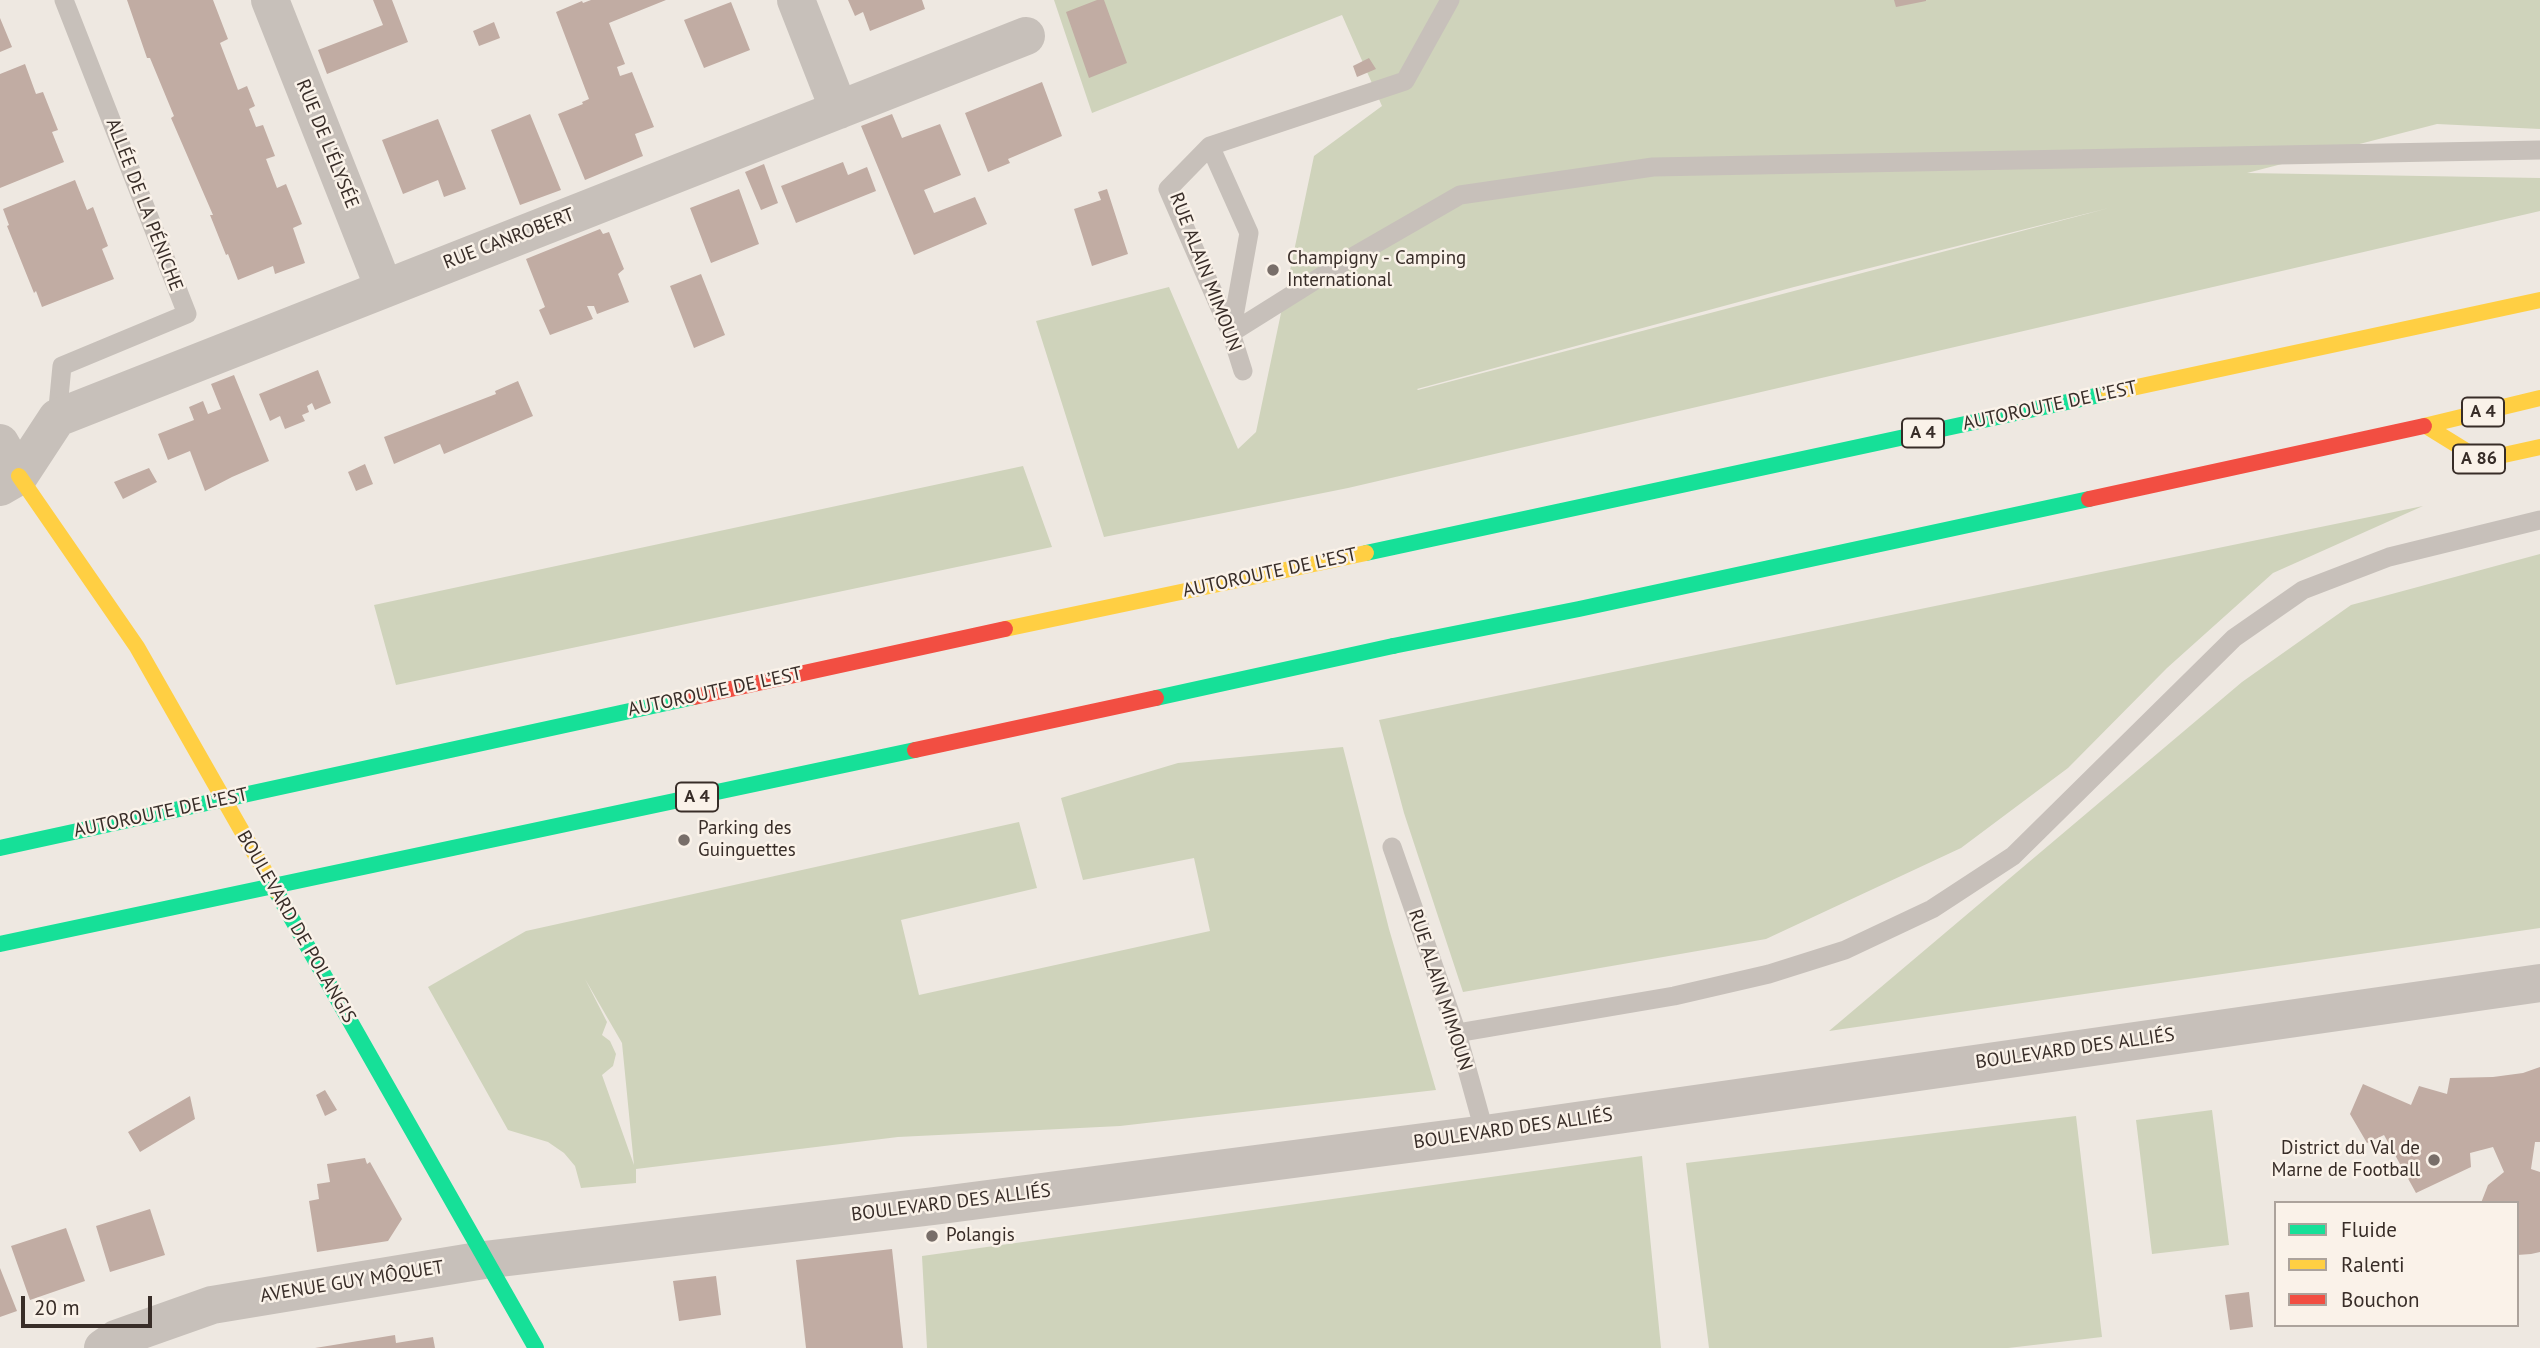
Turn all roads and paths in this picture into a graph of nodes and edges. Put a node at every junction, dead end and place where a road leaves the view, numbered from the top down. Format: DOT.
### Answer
graph roads {
  1 [pos="64,0"];
  2 [pos="270,0"];
  3 [pos="796,0"];
  4 [pos="1450,0"];
  5 [pos="1026,36"];
  6 [pos="839,110"];
  7 [pos="1210,146"];
  8 [pos="2540,150"];
  9 [pos="384,288"];
  10 [pos="2540,300"];
  11 [pos="1231,333"];
  12 [pos="1243,371"];
  13 [pos="2540,398"];
  14 [pos="57,418"];
  15 [pos="2426,426"];
  16 [pos="0,443"];
  17 [pos="2540,447"];
  18 [pos="10,482"];
  19 [pos="2540,520"];
  20 [pos="1392,847"];
  21 [pos="0,848"];
  22 [pos="0,944"];
  23 [pos="2540,983"];
  24 [pos="1457,1033"];
  25 [pos="1485,1134"];
  26 [pos="484,1260"];
  27 [pos="103,1348"];
  28 [pos="536,1348"];
  1 -- 14 [label="lane, ALLÉE DE LA PÉNICHE"];
  2 -- 9 [label="street, RUE DE L'ÉLYSÉE"];
  3 -- 6 [label="street"];
  4 -- 7 [label="lane"];
  5 -- 6 [label="street, RUE CANROBERT"];
  6 -- 9 [label="street, RUE CANROBERT"];
  7 -- 11 [label="lane"];
  7 -- 11 [label="lane, RUE ALAIN MIMOUN"];
  8 -- 11 [label="lane"];
  9 -- 14 [label="street, RUE CANROBERT"];
  10 -- 21 [label="main road, AUTOROUTE DE L’EST / A 4, bridge"];
  11 -- 12 [label="lane, RUE ALAIN MIMOUN"];
  13 -- 15 [label="main road, A 4"];
  14 -- 18 [label="street"];
  15 -- 17 [label="main road, A 86"];
  15 -- 22 [label="main road, A 4, bridge"];
  16 -- 18 [label="street, BOULEVARD DE POLANGIS"];
  18 -- 26 [label="main road, BOULEVARD DE POLANGIS"];
  19 -- 24 [label="lane"];
  20 -- 24 [label="lane, RUE ALAIN MIMOUN"];
  23 -- 25 [label="street, BOULEVARD DES ALLIÉS"];
  24 -- 25 [label="lane, RUE ALAIN MIMOUN"];
  25 -- 26 [label="street, BOULEVARD DES ALLIÉS"];
  26 -- 27 [label="street, AVENUE GUY MÔQUET"];
  26 -- 28 [label="main road, BOULEVARD DE POLANGIS"];
}
